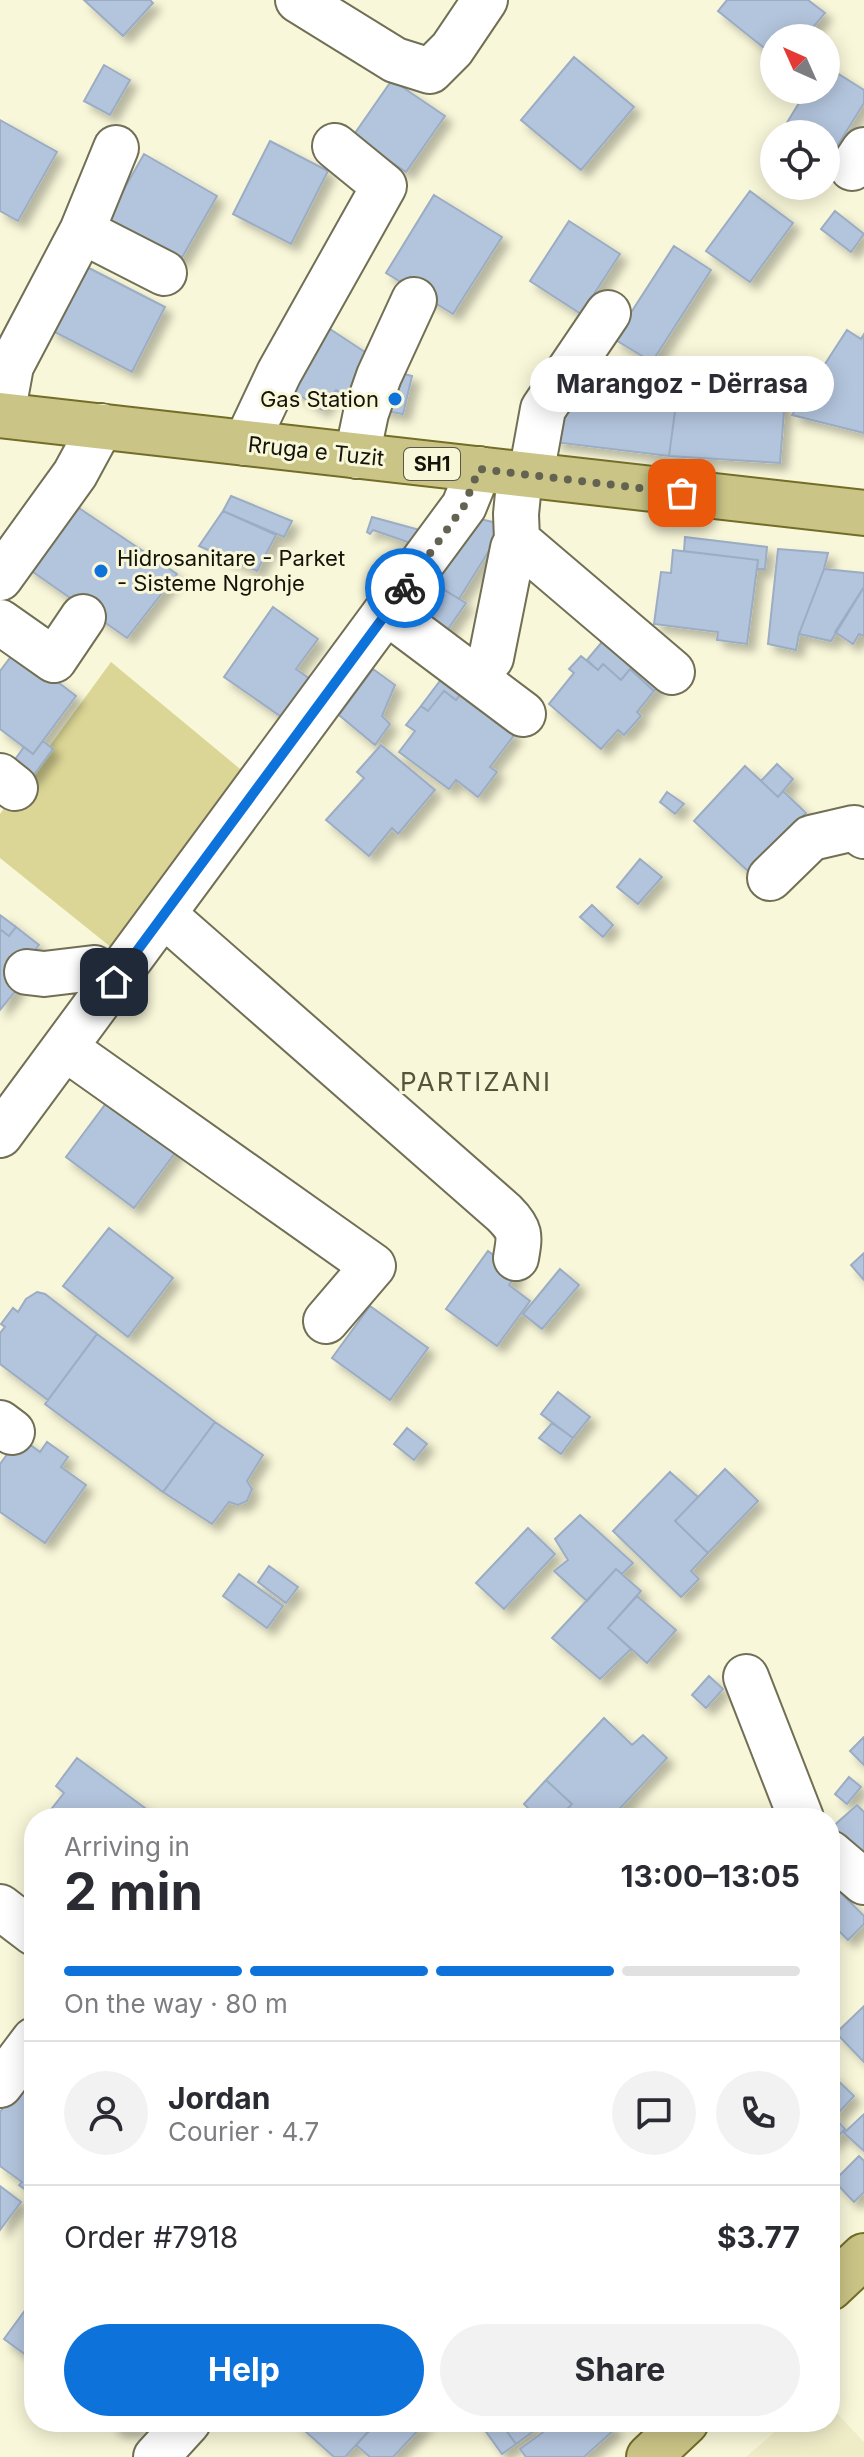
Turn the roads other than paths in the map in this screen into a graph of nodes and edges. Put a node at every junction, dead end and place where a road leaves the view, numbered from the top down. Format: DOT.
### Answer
graph roads {
  1 [pos="298,0"];
  2 [pos="485,0"];
  3 [pos="335,146"];
  4 [pos="116,148"];
  5 [pos="82,231"];
  6 [pos="164,273"];
  7 [pos="414,300"];
  8 [pos="608,313"];
  9 [pos="1,415"];
  10 [pos="101,426"];
  11 [pos="246,443"];
  12 [pos="357,456"];
  13 [pos="510,473"];
  14 [pos="864,513"];
  15 [pos="517,540"];
  16 [pos="0,578"];
  17 [pos="387,612"];
  18 [pos="83,617"];
  19 [pos="0,622"];
  20 [pos="491,658"];
  21 [pos="672,672"];
  22 [pos="523,714"];
  23 [pos="864,836"];
  24 [pos="770,878"];
  25 [pos="163,914"];
  26 [pos="27,972"];
  27 [pos="114,982"];
  28 [pos="65,1048"];
  29 [pos="0,1135"];
  30 [pos="516,1258"];
  31 [pos="326,1321"];
  32 [pos="746,1677"];
  33 [pos="797,1808"];
  34 [pos="840,1862"];
  35 [pos="864,1882"];
  36 [pos="0,1907"];
  37 [pos="24,1925"];
  38 [pos="24,2053"];
  39 [pos="0,2085"];
  40 [pos="864,2258"];
  41 [pos="840,2279"];
  42 [pos="179,2432"];
  43 [pos="675,2432"];
  44 [pos="156,2457"];
  45 [pos="649,2457"];
  1 -- 2 [label="street"];
  3 -- 11 [label="street"];
  4 -- 5 [label="street"];
  5 -- 6 [label="street"];
  5 -- 9 [label="street"];
  7 -- 12 [label="street"];
  8 -- 13 [label="street"];
  9 -- 10 [label="main road, Rruga e Tuzit / SH1"];
  10 -- 11 [label="main road, Rruga e Tuzit / SH1"];
  10 -- 16 [label="street"];
  11 -- 12 [label="main road, Rruga e Tuzit / SH1"];
  12 -- 13 [label="main road, Rruga e Tuzit / SH1"];
  13 -- 14 [label="main road, Rruga e Tuzit / SH1"];
  13 -- 15 [label="street"];
  13 -- 17 [label="street"];
  15 -- 20 [label="street"];
  15 -- 21 [label="street"];
  17 -- 22 [label="street"];
  17 -- 25 [label="street"];
  18 -- 19 [label="street"];
  23 -- 24 [label="street"];
  25 -- 27 [label="street"];
  25 -- 30 [label="street"];
  26 -- 27 [label="street"];
  27 -- 28 [label="street"];
  28 -- 29 [label="street"];
  28 -- 31 [label="street"];
  32 -- 33 [label="street"];
  34 -- 35 [label="street"];
  36 -- 37 [label="street"];
  38 -- 39 [label="street"];
  40 -- 41 [label="main road"];
  42 -- 44 [label="street"];
  43 -- 45 [label="main road"];
}
